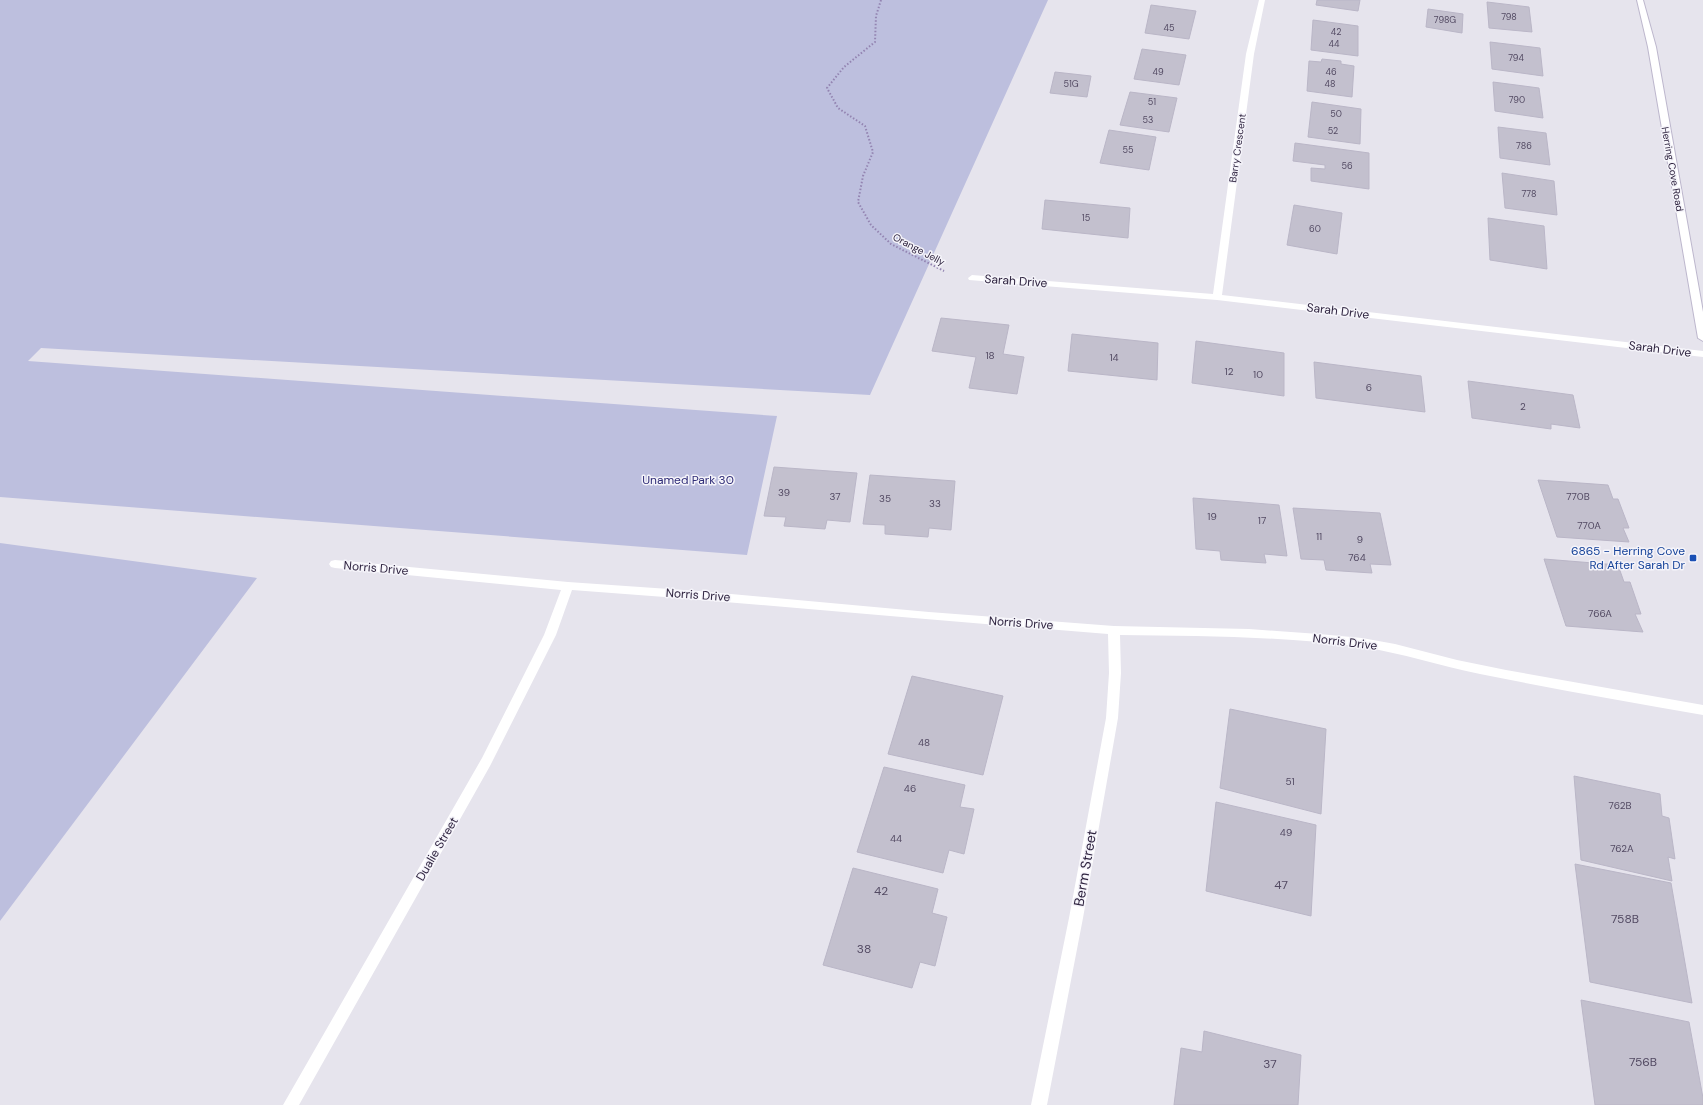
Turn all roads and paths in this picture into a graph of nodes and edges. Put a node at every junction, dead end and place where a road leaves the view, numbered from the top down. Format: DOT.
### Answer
graph roads {
  1 [pos="881,0"];
  2 [pos="1262,0"];
  3 [pos="1640,0"];
  4 [pos="972,278"];
  5 [pos="1217,297"];
  6 [pos="1703,338"];
  7 [pos="1703,354"];
  8 [pos="335,564"];
  9 [pos="568,586"];
  10 [pos="1114,630"];
  11 [pos="1703,710"];
  12 [pos="291,1105"];
  13 [pos="1039,1105"];
  1 -- 4 [label="path, Orange Jelly"];
  2 -- 5 [label="street, Barry Crescent"];
  3 -- 6 [label="street, Herring Cove Road"];
  4 -- 5 [label="street, Sarah Drive"];
  5 -- 7 [label="street, Sarah Drive"];
  8 -- 9 [label="street, Norris Drive"];
  9 -- 10 [label="street, Norris Drive"];
  9 -- 12 [label="street, Dualie Street"];
  10 -- 11 [label="street, Norris Drive"];
  10 -- 13 [label="street, Berm Street"];
}
